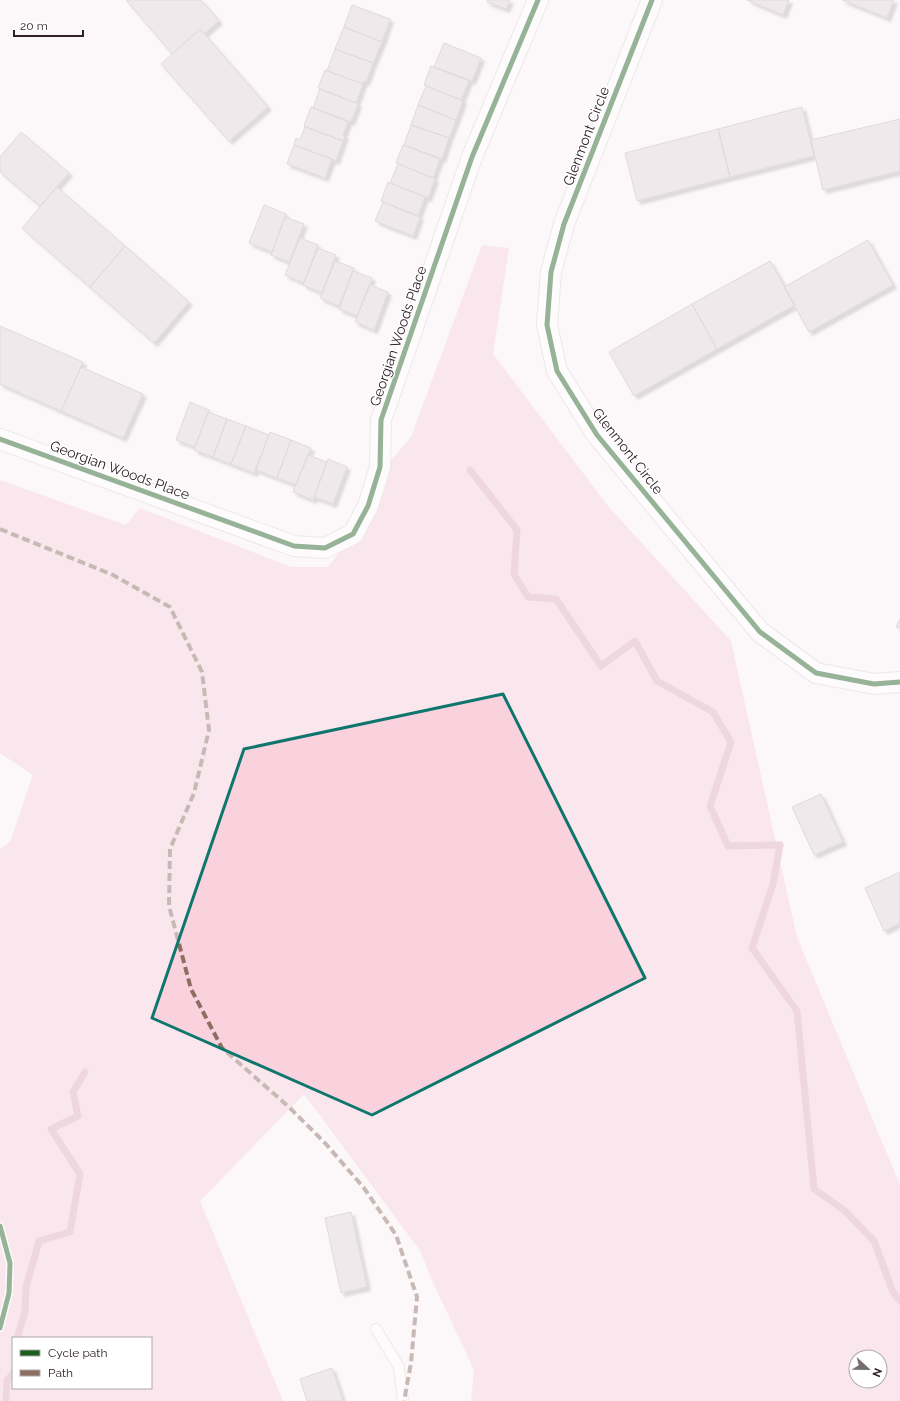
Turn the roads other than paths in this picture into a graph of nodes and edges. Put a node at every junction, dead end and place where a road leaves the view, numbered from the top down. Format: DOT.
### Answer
graph roads {
  1 [pos="538,0"];
  2 [pos="652,0"];
  3 [pos="0,439"];
  4 [pos="900,682"];
  5 [pos="376,1329"];
  6 [pos="403,1401"];
  1 -- 3 [label="street, Georgian Woods Place"];
  2 -- 4 [label="street, Glenmont Circle"];
  5 -- 6 [label="lane"];
}
